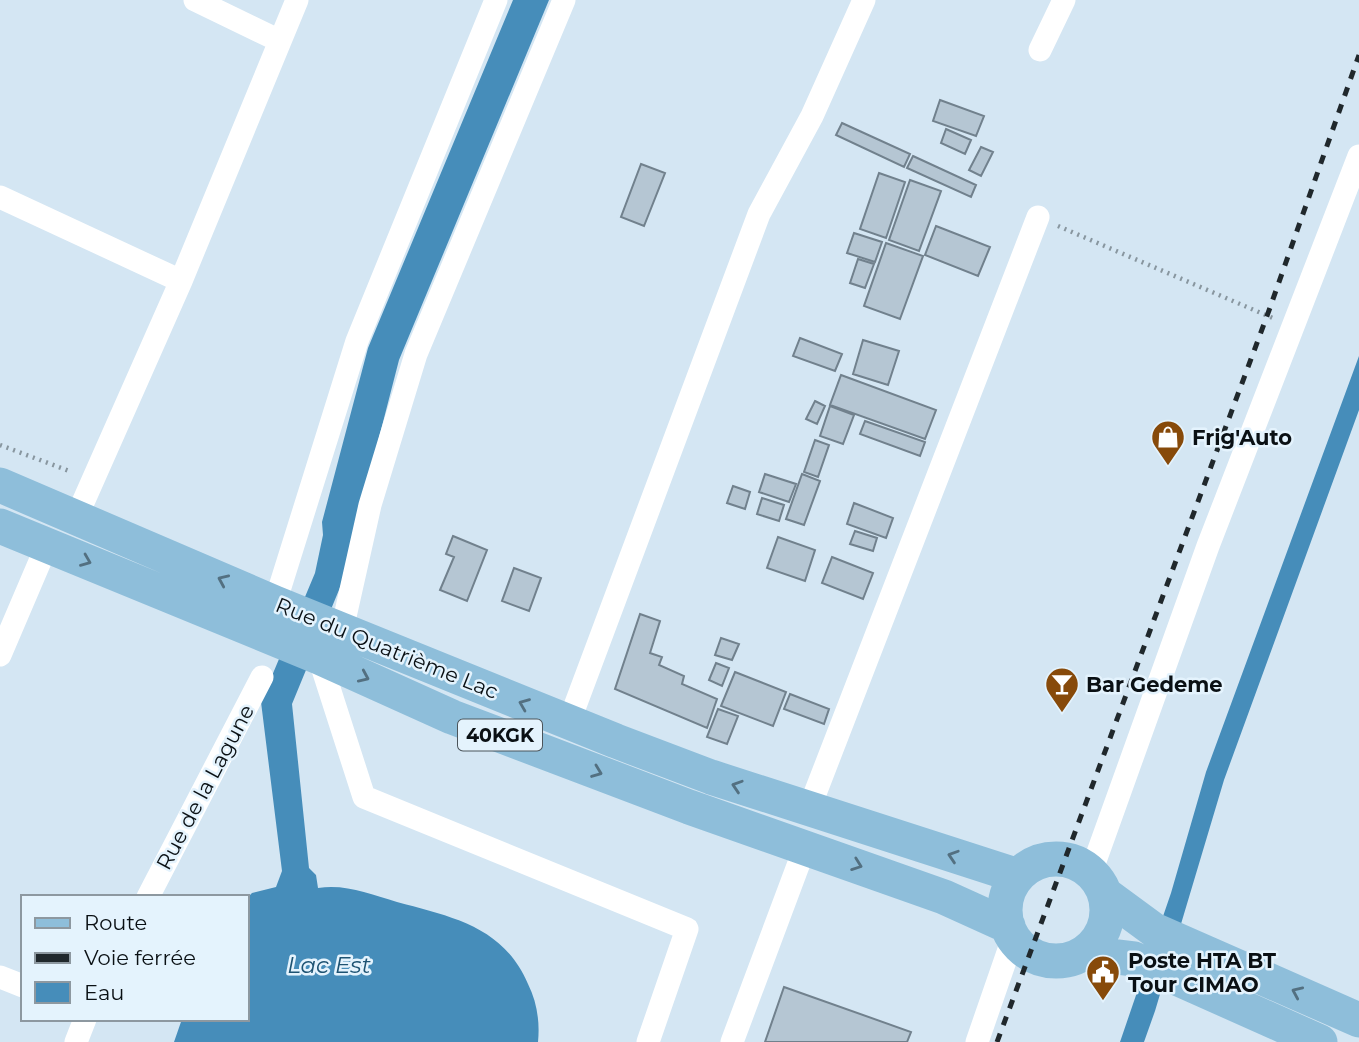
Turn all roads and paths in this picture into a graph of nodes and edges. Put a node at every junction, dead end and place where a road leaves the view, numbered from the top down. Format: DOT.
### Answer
graph roads {
  1 [pos="195,0"];
  2 [pos="297,0"];
  3 [pos="496,0"];
  4 [pos="564,0"];
  5 [pos="864,0"];
  6 [pos="1064,0"];
  7 [pos="280,41"];
  8 [pos="1040,50"];
  9 [pos="1359,156"];
  10 [pos="0,197"];
  11 [pos="1038,217"];
  12 [pos="181,281"];
  13 [pos="1293,325"];
  14 [pos="0,445"];
  15 [pos="92,480"];
  16 [pos="0,485"];
  17 [pos="77,516"];
  18 [pos="0,526"];
  19 [pos="47,545"];
  20 [pos="275,603"];
  21 [pos="342,630"];
  22 [pos="0,655"];
  23 [pos="320,657"];
  24 [pos="262,677"];
  25 [pos="569,722"];
  26 [pos="809,809"];
  27 [pos="804,847"];
  28 [pos="1018,876"];
  29 [pos="1098,883"];
  30 [pos="149,895"];
  31 [pos="1011,932"];
  32 [pos="1084,953"];
  33 [pos="0,976"];
  34 [pos="21,985"];
  35 [pos="1359,1020"];
  36 [pos="84,1021"];
  37 [pos="76,1042"];
  38 [pos="648,1042"];
  39 [pos="732,1042"];
  40 [pos="977,1042"];
  41 [pos="1320,1042"];
  1 -- 7 [label="street"];
  2 -- 7 [label="street"];
  3 -- 20 [label="street"];
  4 -- 21 [label="street"];
  5 -- 25 [label="street"];
  6 -- 8 [label="street"];
  7 -- 12 [label="street"];
  9 -- 13 [label="street"];
  10 -- 12 [label="street"];
  11 -- 13 [label="path"];
  11 -- 26 [label="street"];
  12 -- 15 [label="street"];
  13 -- 29 [label="street"];
  14 -- 15 [label="path"];
  15 -- 17 [label="street"];
  16 -- 17 [label="main road, Rue du Quatrième Lac / 40KGK"];
  20 -- 17 [label="main road, Rue du Quatrième Lac / 40KGK, one-way"];
  18 -- 19 [label="main road, Rue du Quatrième Lac / 40KGK"];
  19 -- 22 [label="street"];
  19 -- 23 [label="main road, Rue du Quatrième Lac / 40KGK, one-way"];
  20 -- 21 [label="main road, Rue du Quatrième Lac / 40KGK"];
  25 -- 21 [label="main road, Rue du Quatrième Lac / 40KGK, one-way"];
  23 -- 27 [label="main road, Rue du Quatrième Lac / 40KGK, one-way"];
  23 -- 38 [label="street"];
  24 -- 30 [label="street, Rue de la Lagune"];
  26 -- 25 [label="main road, Rue du Quatrième Lac / 40KGK, one-way"];
  28 -- 26 [label="main road, Rue du Quatrième Lac / 40KGK, one-way"];
  27 -- 31 [label="main road, Rue du Quatrième Lac / 40KGK, one-way"];
  27 -- 39 [label="street"];
  28 -- 29 [label="main road"];
  28 -- 31 [label="main road"];
  29 -- 32 [label="main road"];
  35 -- 29 [label="main road, one-way"];
  31 -- 32 [label="main road, 40KGK"];
  31 -- 40 [label="street"];
  32 -- 41 [label="main road"];
  33 -- 34 [label="street"];
  36 -- 37 [label="street"];
}
